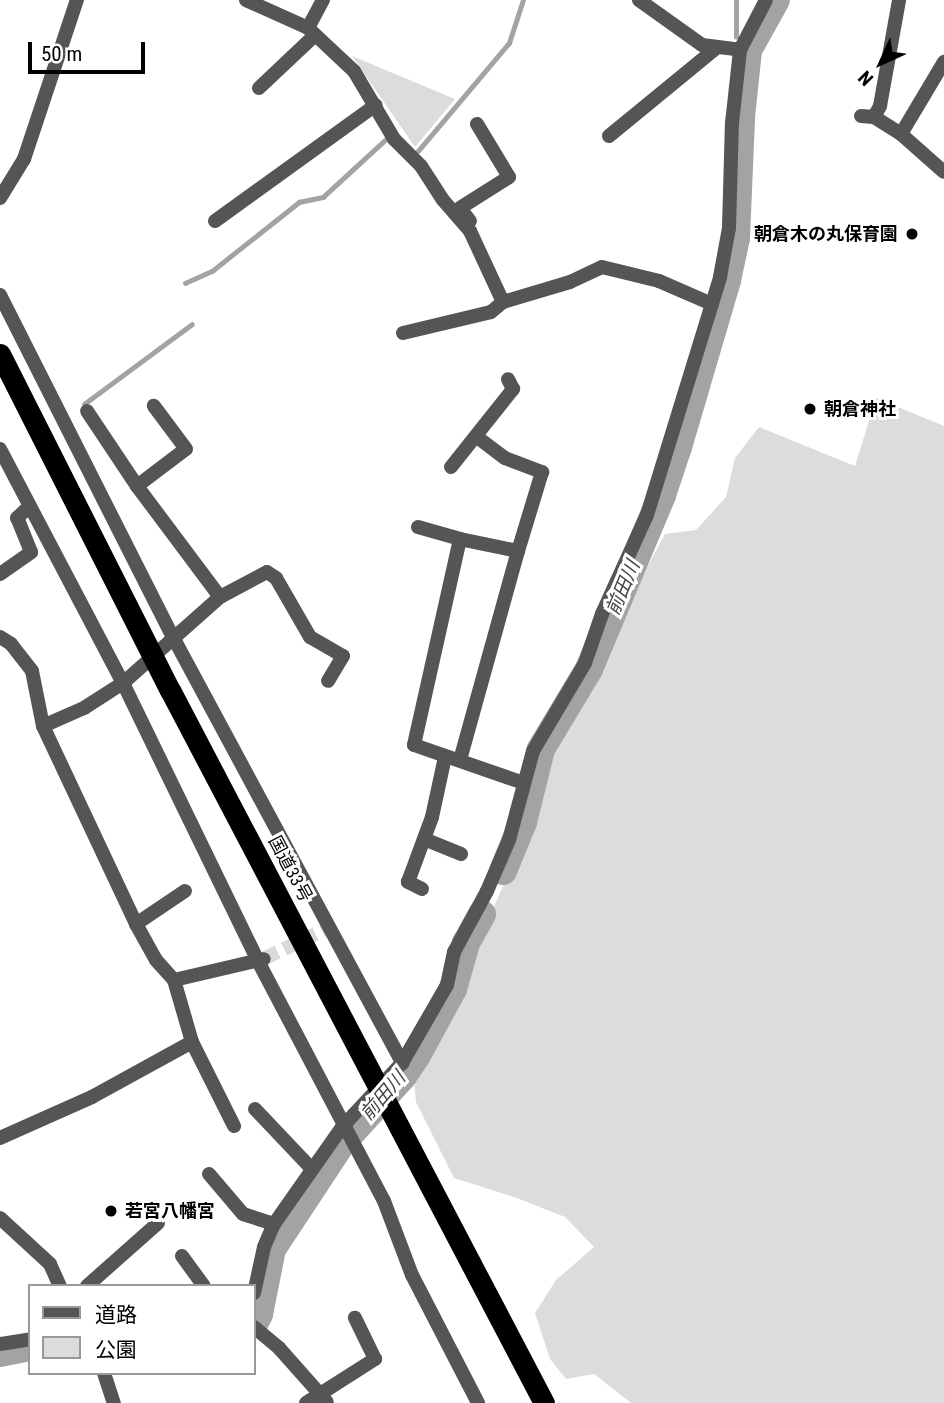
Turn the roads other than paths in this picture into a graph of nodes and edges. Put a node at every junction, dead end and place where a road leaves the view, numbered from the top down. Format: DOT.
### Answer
graph roads {
  1 [pos="77,0"];
  2 [pos="246,0"];
  3 [pos="323,0"];
  4 [pos="639,0"];
  5 [pos="899,0"];
  6 [pos="762,1"];
  7 [pos="311,32"];
  8 [pos="715,49"];
  9 [pos="740,50"];
  10 [pos="944,62"];
  11 [pos="259,88"];
  12 [pos="376,105"];
  13 [pos="477,124"];
  14 [pos="901,134"];
  15 [pos="609,136"];
  16 [pos="944,172"];
  17 [pos="0,198"];
  18 [pos="215,221"];
  19 [pos="0,295"];
  20 [pos="507,301"];
  21 [pos="712,304"];
  22 [pos="403,333"];
  23 [pos="0,354"];
  24 [pos="508,379"];
  25 [pos="154,406"];
  26 [pos="87,411"];
  27 [pos="477,437"];
  28 [pos="0,449"];
  29 [pos="451,467"];
  30 [pos="137,486"];
  31 [pos="29,507"];
  32 [pos="418,527"];
  33 [pos="460,539"];
  34 [pos="518,551"];
  35 [pos="0,573"];
  36 [pos="220,597"];
  37 [pos="0,637"];
  38 [pos="173,637"];
  39 [pos="153,656"];
  40 [pos="328,681"];
  41 [pos="123,683"];
  42 [pos="43,726"];
  43 [pos="452,758"];
  44 [pos="524,783"];
  45 [pos="424,839"];
  46 [pos="461,855"];
  47 [pos="422,889"];
  48 [pos="185,891"];
  49 [pos="136,924"];
  50 [pos="261,960"];
  51 [pos="174,981"];
  52 [pos="192,1042"];
  53 [pos="402,1063"];
  54 [pos="255,1109"];
  55 [pos="234,1126"];
  56 [pos="343,1126"];
  57 [pos="0,1138"];
  58 [pos="312,1169"];
  59 [pos="209,1174"];
  60 [pos="0,1218"];
  61 [pos="159,1223"];
  62 [pos="274,1224"];
  63 [pos="182,1256"];
  64 [pos="59,1284"];
  65 [pos="89,1284"];
  66 [pos="203,1284"];
  67 [pos="256,1284"];
  68 [pos="355,1318"];
  69 [pos="256,1329"];
  70 [pos="28,1339"];
  71 [pos="0,1344"];
  72 [pos="105,1375"];
  73 [pos="326,1399"];
  74 [pos="114,1403"];
  75 [pos="306,1403"];
  76 [pos="478,1403"];
  77 [pos="544,1403"];
  1 -- 17 [label="street"];
  2 -- 7 [label="street"];
  3 -- 7 [label="street"];
  4 -- 8 [label="street"];
  5 -- 14 [label="street"];
  6 -- 9 [label="street"];
  7 -- 11 [label="street"];
  7 -- 12 [label="street"];
  8 -- 9 [label="street"];
  8 -- 15 [label="street"];
  9 -- 21 [label="street"];
  10 -- 14 [label="street"];
  12 -- 18 [label="street"];
  12 -- 20 [label="street"];
  13 -- 20 [label="street"];
  14 -- 16 [label="street"];
  19 -- 38 [label="street"];
  20 -- 21 [label="street"];
  20 -- 22 [label="street"];
  21 -- 44 [label="street"];
  23 -- 39 [label="highway, 国道33号"];
  24 -- 27 [label="street"];
  25 -- 30 [label="street"];
  26 -- 30 [label="street"];
  27 -- 29 [label="street"];
  27 -- 34 [label="street"];
  28 -- 31 [label="street"];
  30 -- 36 [label="street"];
  31 -- 35 [label="street"];
  31 -- 41 [label="street"];
  32 -- 33 [label="street"];
  33 -- 34 [label="street"];
  33 -- 43 [label="street"];
  34 -- 43 [label="street"];
  36 -- 38 [label="street"];
  36 -- 40 [label="street"];
  37 -- 42 [label="street"];
  38 -- 39 [label="street"];
  38 -- 53 [label="street"];
  39 -- 41 [label="street"];
  39 -- 77 [label="highway, 国道33号"];
  41 -- 42 [label="street"];
  41 -- 50 [label="street"];
  42 -- 49 [label="street"];
  43 -- 44 [label="street"];
  43 -- 45 [label="street"];
  44 -- 53 [label="street"];
  45 -- 46 [label="street"];
  45 -- 47 [label="street"];
  48 -- 49 [label="street"];
  49 -- 51 [label="street"];
  50 -- 51 [label="street"];
  50 -- 56 [label="street"];
  51 -- 52 [label="street"];
  52 -- 55 [label="street"];
  52 -- 57 [label="street"];
  53 -- 56 [label="street"];
  54 -- 58 [label="street"];
  56 -- 58 [label="street"];
  56 -- 76 [label="street"];
  58 -- 62 [label="street"];
  59 -- 62 [label="street"];
  60 -- 64 [label="street"];
  61 -- 65 [label="street"];
  62 -- 67 [label="street"];
  63 -- 66 [label="street"];
  68 -- 73 [label="street"];
  69 -- 73 [label="street"];
  70 -- 71 [label="street"];
  72 -- 74 [label="street"];
  73 -- 75 [label="street"];
}
